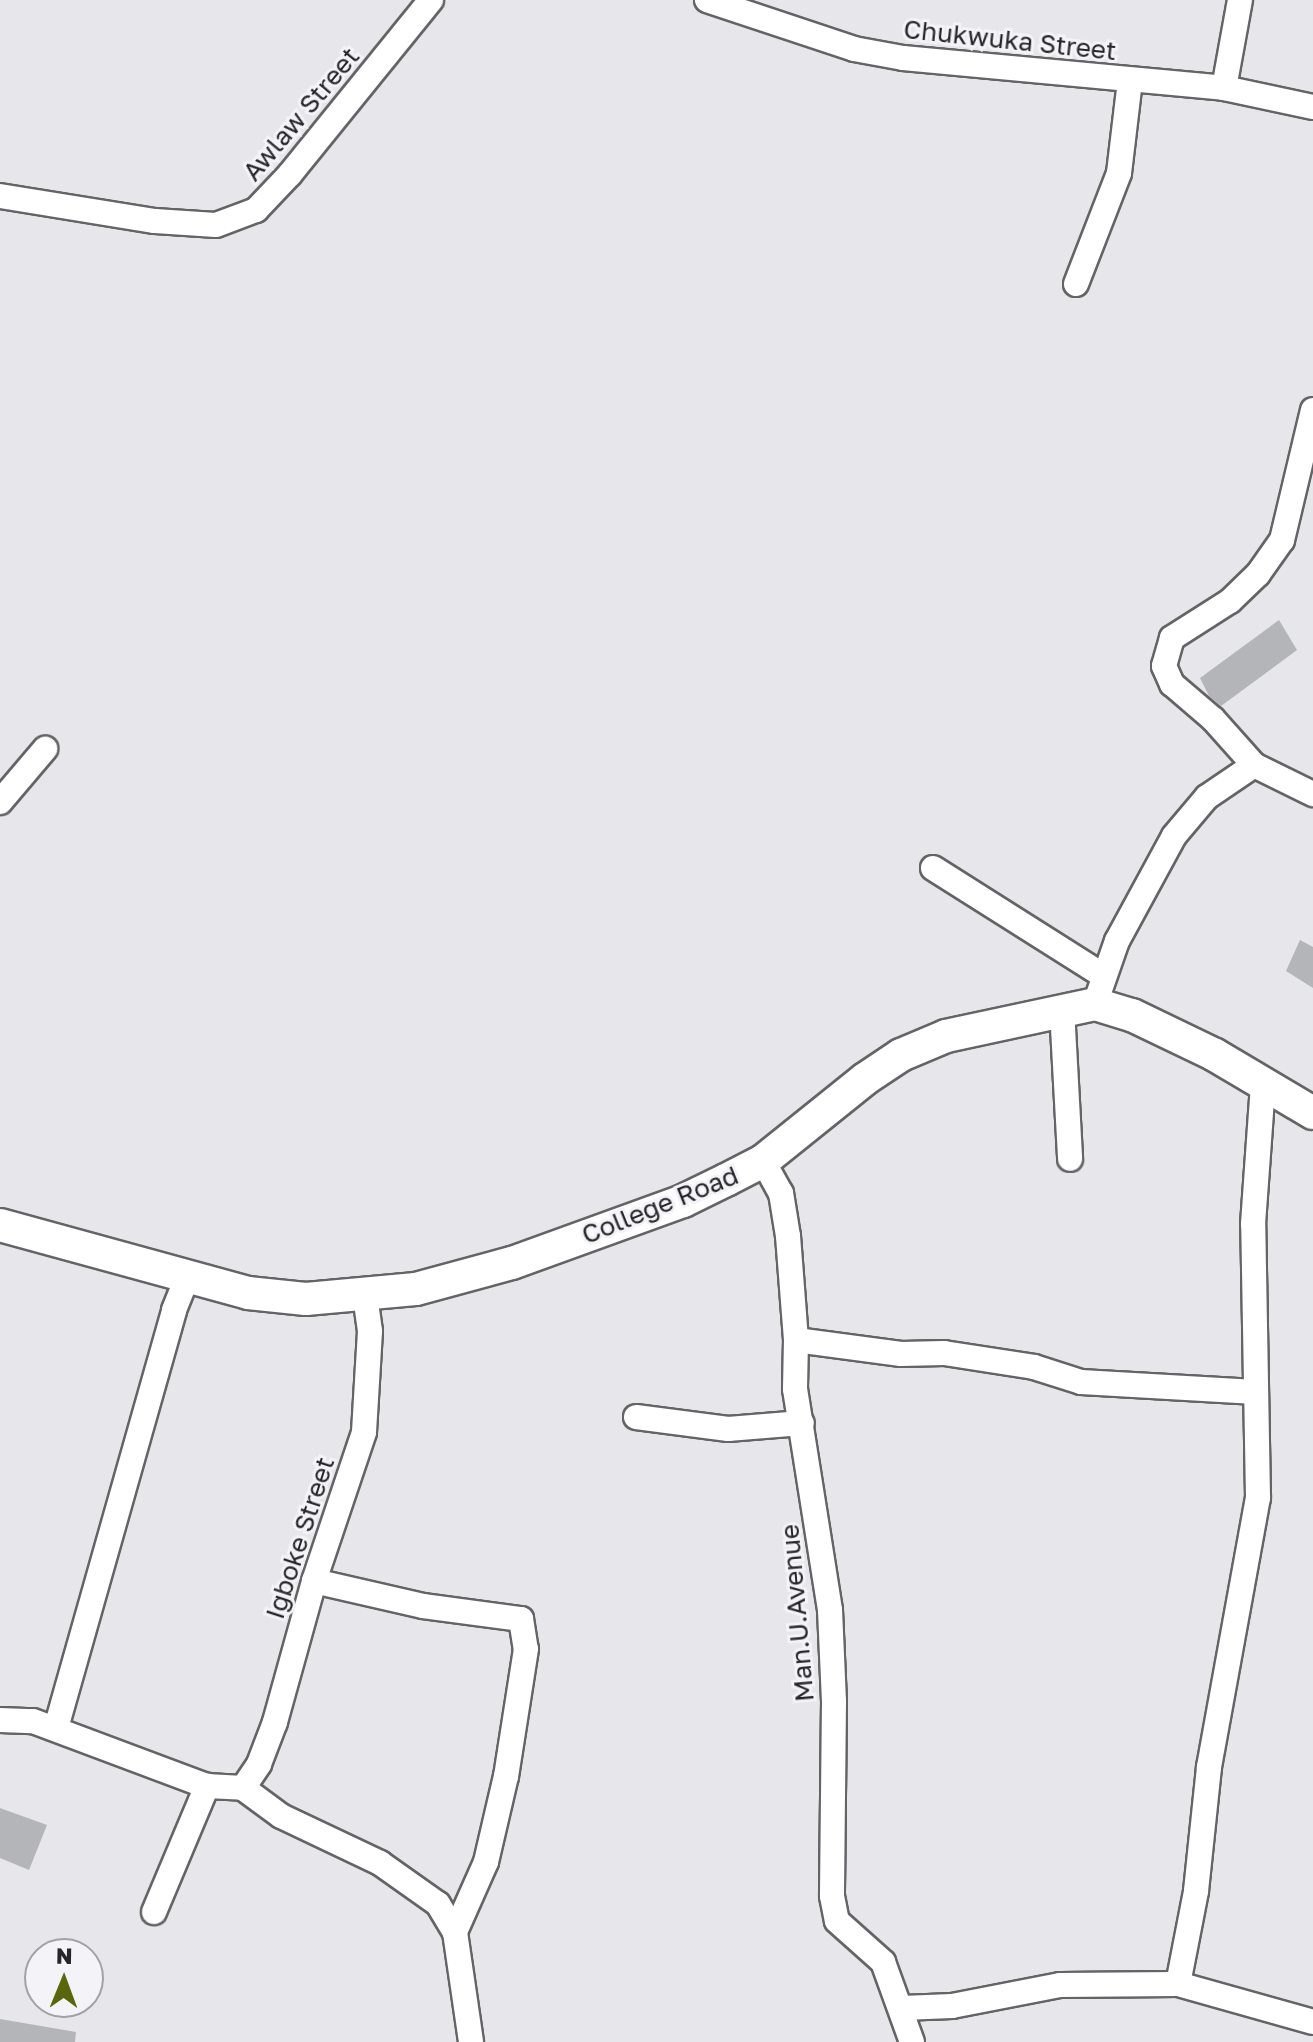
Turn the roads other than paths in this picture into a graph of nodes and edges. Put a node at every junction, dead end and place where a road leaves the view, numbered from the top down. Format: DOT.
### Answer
graph roads {
  1 [pos="431,0"];
  2 [pos="707,0"];
  3 [pos="1240,0"];
  4 [pos="1130,81"];
  5 [pos="1224,88"];
  6 [pos="1313,107"];
  7 [pos="0,196"];
  8 [pos="1076,284"];
  9 [pos="1313,410"];
  10 [pos="45,749"];
  11 [pos="1254,765"];
  12 [pos="1313,794"];
  13 [pos="0,802"];
  14 [pos="933,868"];
  15 [pos="1099,990"];
  16 [pos="1062,1009"];
  17 [pos="1263,1085"];
  18 [pos="1313,1113"];
  19 [pos="1070,1159"];
  20 [pos="763,1161"];
  21 [pos="0,1225"];
  22 [pos="187,1277"];
  23 [pos="365,1295"];
  24 [pos="796,1340"];
  25 [pos="1256,1392"];
  26 [pos="636,1417"];
  27 [pos="802,1423"];
  28 [pos="314,1581"];
  29 [pos="0,1720"];
  30 [pos="56,1728"];
  31 [pos="207,1786"];
  32 [pos="243,1788"];
  33 [pos="154,1912"];
  34 [pos="455,1932"];
  35 [pos="1178,1984"];
  36 [pos="902,2008"];
  37 [pos="1313,2022"];
  38 [pos="471,2042"];
  39 [pos="912,2042"];
  1 -- 7 [label="street, Awlaw Street"];
  2 -- 4 [label="street, Chukwuka Street"];
  3 -- 5 [label="street"];
  4 -- 5 [label="street, Chukwuka Street"];
  4 -- 8 [label="street"];
  5 -- 6 [label="street, Chukwuka Street"];
  9 -- 11 [label="street"];
  10 -- 13 [label="street"];
  11 -- 12 [label="street"];
  11 -- 15 [label="street"];
  14 -- 15 [label="street"];
  15 -- 16 [label="main road, College Road"];
  15 -- 17 [label="main road, College Road"];
  16 -- 19 [label="street"];
  16 -- 20 [label="main road, College Road"];
  17 -- 18 [label="main road, College Road"];
  17 -- 25 [label="street"];
  20 -- 23 [label="main road, College Road"];
  20 -- 24 [label="street, Man.U.Avenue"];
  21 -- 22 [label="main road, College Road"];
  22 -- 23 [label="main road, College Road"];
  22 -- 30 [label="street"];
  23 -- 28 [label="street, Igboke Street"];
  24 -- 25 [label="street"];
  24 -- 27 [label="street, Man.U.Avenue"];
  25 -- 35 [label="street"];
  26 -- 27 [label="street"];
  27 -- 36 [label="street, Man.U.Avenue"];
  28 -- 32 [label="street, Igboke Street"];
  28 -- 34 [label="street"];
  29 -- 30 [label="street"];
  30 -- 31 [label="street"];
  31 -- 32 [label="street"];
  31 -- 33 [label="street"];
  32 -- 34 [label="street"];
  34 -- 38 [label="street"];
  35 -- 36 [label="street"];
  35 -- 37 [label="street"];
  36 -- 39 [label="street, Man.U.Avenue"];
}
